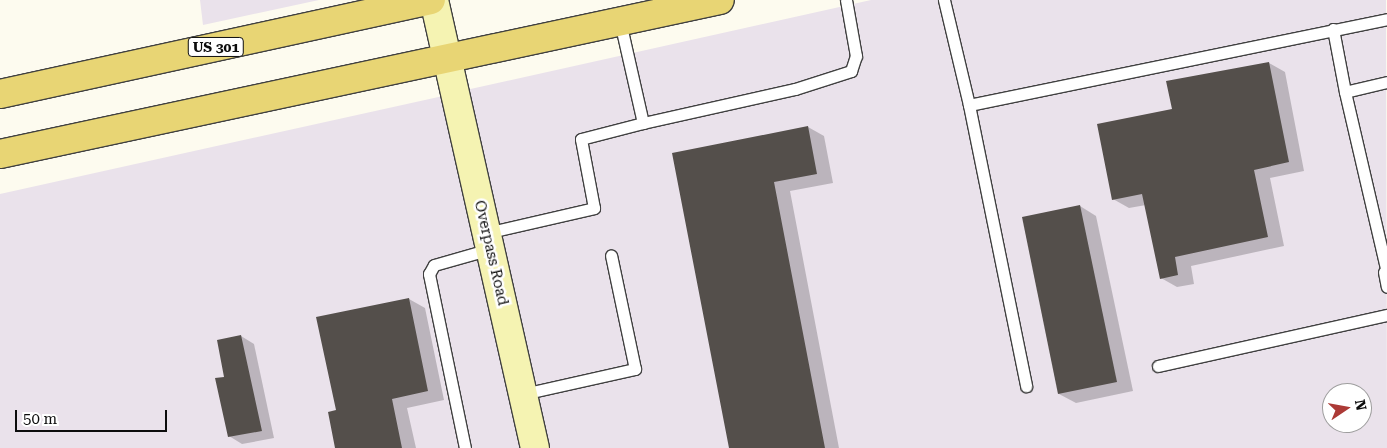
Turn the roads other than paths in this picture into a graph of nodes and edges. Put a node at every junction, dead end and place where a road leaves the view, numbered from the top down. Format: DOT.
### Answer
graph roads {
  1 [pos="433,0"];
  2 [pos="720,0"];
  3 [pos="846,0"];
  4 [pos="944,0"];
  5 [pos="1387,19"];
  6 [pos="620,22"];
  7 [pos="1333,29"];
  8 [pos="447,59"];
  9 [pos="1387,82"];
  10 [pos="1345,92"];
  11 [pos="0,94"];
  12 [pos="969,104"];
  13 [pos="643,123"];
  14 [pos="0,154"];
  15 [pos="488,241"];
  16 [pos="611,255"];
  17 [pos="1385,272"];
  18 [pos="1387,287"];
  19 [pos="1387,315"];
  20 [pos="1158,366"];
  21 [pos="1026,386"];
  22 [pos="523,394"];
  23 [pos="465,448"];
  24 [pos="535,448"];
  1 -- 8 [label="main road, Overpass Road"];
  1 -- 11 [label="main road, US 301"];
  2 -- 6 [label="main road"];
  3 -- 13 [label="lane"];
  4 -- 12 [label="lane"];
  5 -- 7 [label="lane"];
  6 -- 8 [label="main road"];
  6 -- 13 [label="lane"];
  7 -- 10 [label="lane"];
  7 -- 12 [label="lane"];
  8 -- 14 [label="main road"];
  8 -- 15 [label="main road, Overpass Road"];
  9 -- 10 [label="lane"];
  10 -- 17 [label="lane"];
  12 -- 21 [label="lane"];
  13 -- 15 [label="lane"];
  15 -- 22 [label="main road, Overpass Road"];
  15 -- 23 [label="lane"];
  16 -- 22 [label="lane"];
  17 -- 18 [label="lane"];
  19 -- 20 [label="lane"];
  22 -- 24 [label="main road, Overpass Road"];
}
